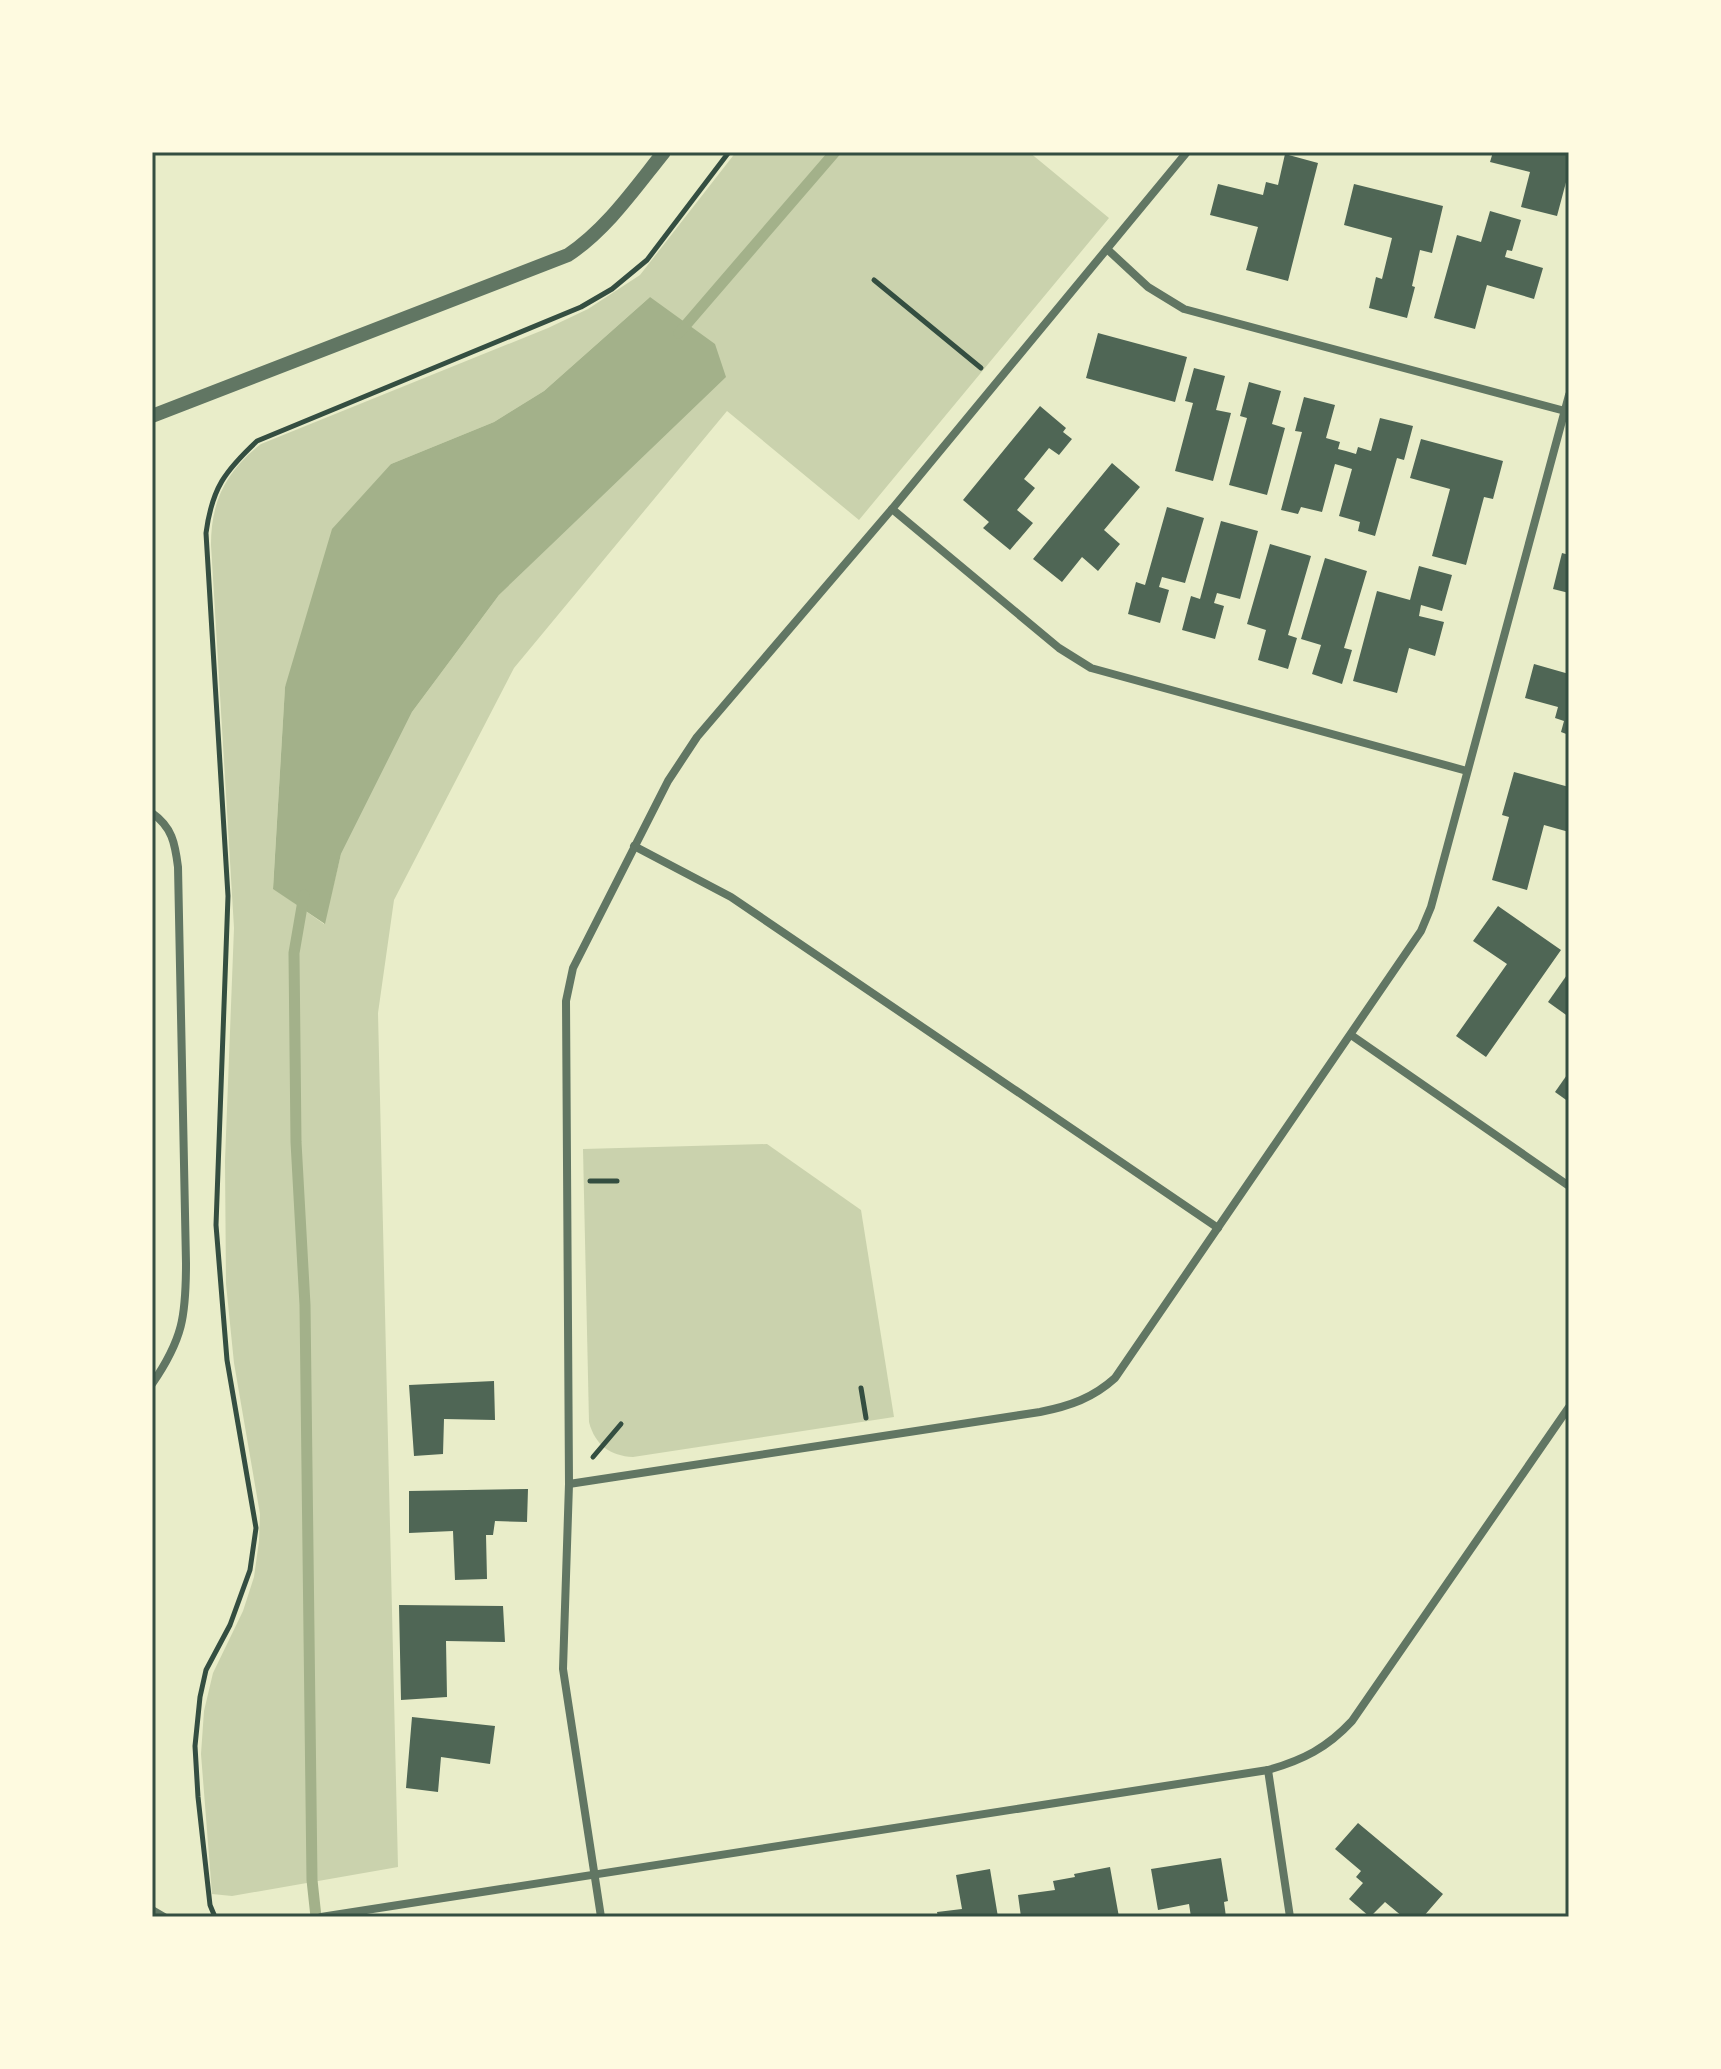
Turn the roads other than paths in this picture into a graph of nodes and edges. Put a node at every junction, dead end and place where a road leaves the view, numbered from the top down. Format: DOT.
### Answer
graph roads {
  1 [pos="664,152"];
  2 [pos="1187,152"];
  3 [pos="1107,249"];
  4 [pos="1569,395"];
  5 [pos="1565,411"];
  6 [pos="152,416"];
  7 [pos="892,509"];
  8 [pos="1467,771"];
  9 [pos="152,813"];
  10 [pos="634,846"];
  11 [pos="1351,1035"];
  12 [pos="1569,1186"];
  13 [pos="1218,1228"];
  14 [pos="152,1384"];
  15 [pos="1569,1407"];
  16 [pos="569,1484"];
  17 [pos="1268,1770"];
  18 [pos="596,1873"];
  19 [pos="152,1910"];
  20 [pos="164,1917"];
  21 [pos="321,1917"];
  22 [pos="601,1917"];
  23 [pos="1290,1917"];
  1 -- 6 [label="street"];
  2 -- 3 [label="street"];
  3 -- 5 [label="street"];
  3 -- 7 [label="street"];
  4 -- 5 [label="street"];
  5 -- 8 [label="street"];
  7 -- 8 [label="street"];
  7 -- 10 [label="street"];
  8 -- 11 [label="street"];
  9 -- 14 [label="street"];
  10 -- 13 [label="street"];
  10 -- 16 [label="street"];
  11 -- 12 [label="street"];
  11 -- 13 [label="street"];
  13 -- 16 [label="street"];
  15 -- 17 [label="street"];
  16 -- 18 [label="street"];
  17 -- 18 [label="street"];
  17 -- 23 [label="street"];
  18 -- 21 [label="street"];
  18 -- 22 [label="street"];
  19 -- 20 [label="street"];
}
